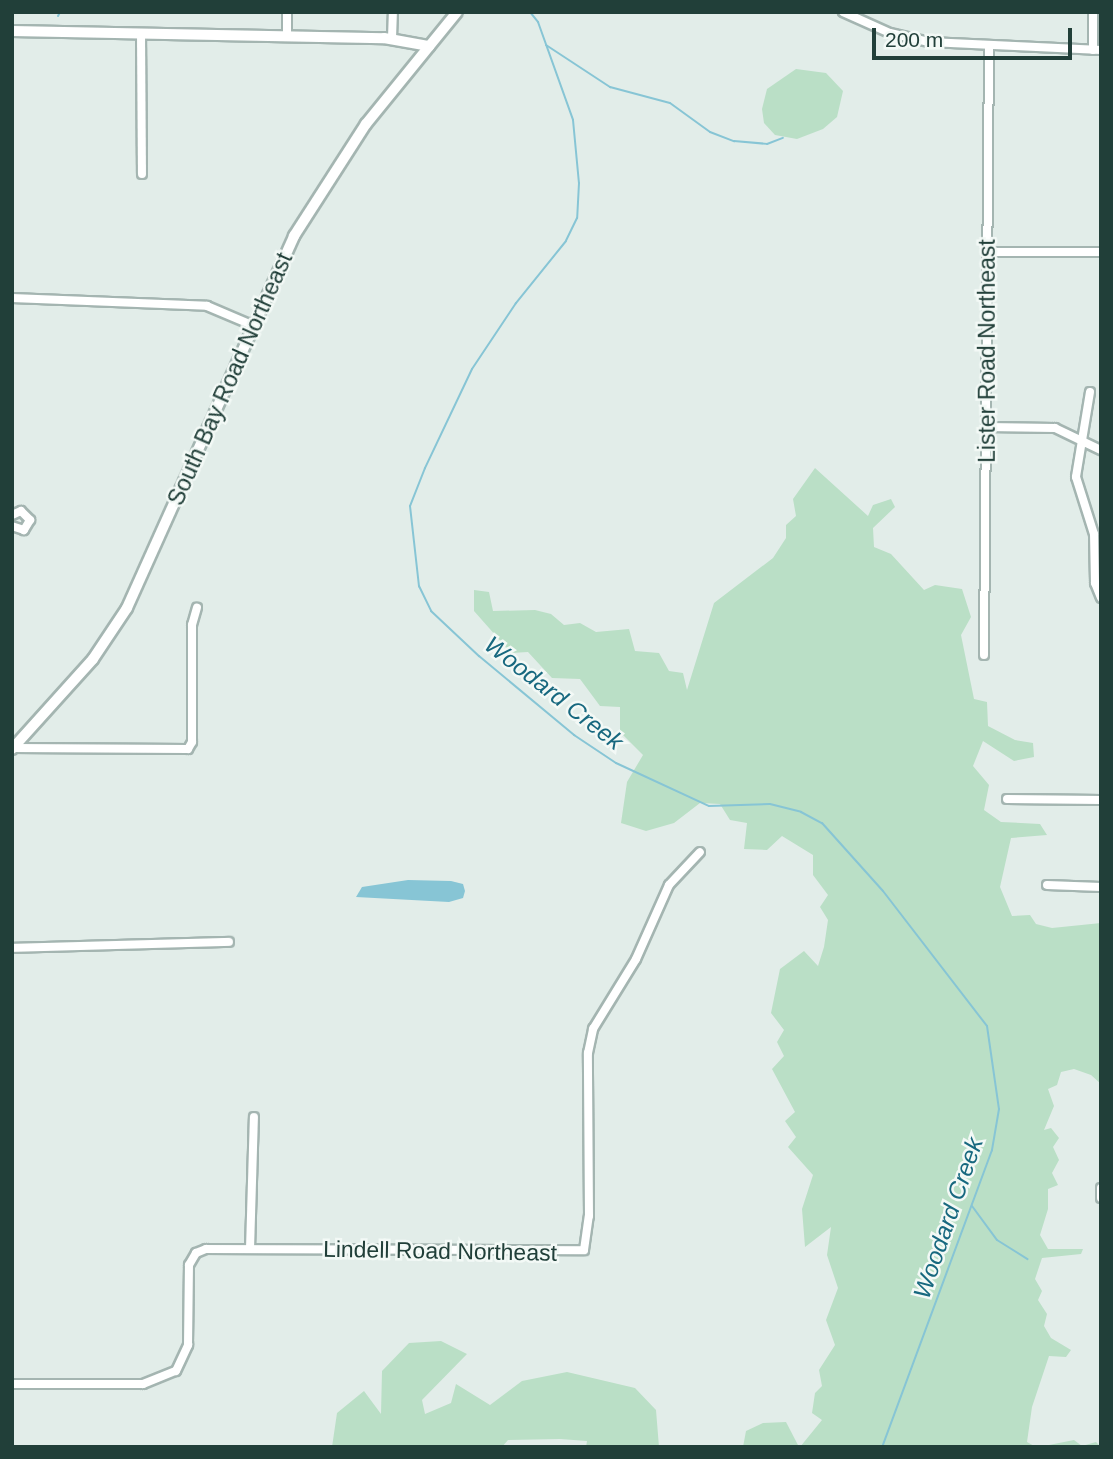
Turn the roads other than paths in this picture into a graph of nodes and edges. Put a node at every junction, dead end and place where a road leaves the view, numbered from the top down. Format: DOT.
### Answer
graph roads {
  1 [pos="287,12"];
  2 [pos="393,12"];
  3 [pos="457,12"];
  4 [pos="843,12"];
  5 [pos="1093,12"];
  6 [pos="12,31"];
  7 [pos="141,33"];
  8 [pos="287,37"];
  9 [pos="392,38"];
  10 [pos="429,46"];
  11 [pos="989,48"];
  12 [pos="1097,50"];
  13 [pos="142,174"];
  14 [pos="987,252"];
  15 [pos="1101,252"];
  16 [pos="12,298"];
  17 [pos="252,325"];
  18 [pos="1090,392"];
  19 [pos="987,427"];
  20 [pos="1082,440"];
  21 [pos="1101,450"];
  22 [pos="12,515"];
  23 [pos="12,526"];
  24 [pos="1100,598"];
  25 [pos="197,608"];
  26 [pos="984,655"];
  27 [pos="13,749"];
  28 [pos="1007,799"];
  29 [pos="1101,800"];
  30 [pos="700,852"];
  31 [pos="1047,885"];
  32 [pos="1101,887"];
  33 [pos="229,943"];
  34 [pos="12,948"];
  35 [pos="254,1117"];
  36 [pos="1101,1188"];
  37 [pos="1101,1198"];
  38 [pos="250,1249"];
  39 [pos="12,1384"];
  1 -- 8 [label="street"];
  2 -- 9 [label="street"];
  3 -- 10 [label="street, South Bay Road Northeast"];
  4 -- 11 [label="street"];
  5 -- 12 [label="street"];
  6 -- 7 [label="street"];
  7 -- 8 [label="street"];
  7 -- 13 [label="street"];
  8 -- 9 [label="street"];
  9 -- 10 [label="street"];
  10 -- 17 [label="street, South Bay Road Northeast"];
  11 -- 12 [label="street"];
  11 -- 14 [label="street, Lister Road Northeast"];
  14 -- 15 [label="street"];
  14 -- 19 [label="street, Lister Road Northeast"];
  16 -- 17 [label="street"];
  17 -- 27 [label="street, South Bay Road Northeast"];
  18 -- 20 [label="street"];
  19 -- 20 [label="street"];
  19 -- 26 [label="street, Lister Road Northeast"];
  20 -- 21 [label="street"];
  20 -- 24 [label="street"];
  22 -- 23 [label="street"];
  25 -- 27 [label="street"];
  28 -- 29 [label="street"];
  30 -- 38 [label="street, Lindell Road Northeast"];
  31 -- 32 [label="street"];
  33 -- 34 [label="street"];
  35 -- 38 [label="street"];
  36 -- 37 [label="street"];
  38 -- 39 [label="street, Lindell Road Northeast"];
}
